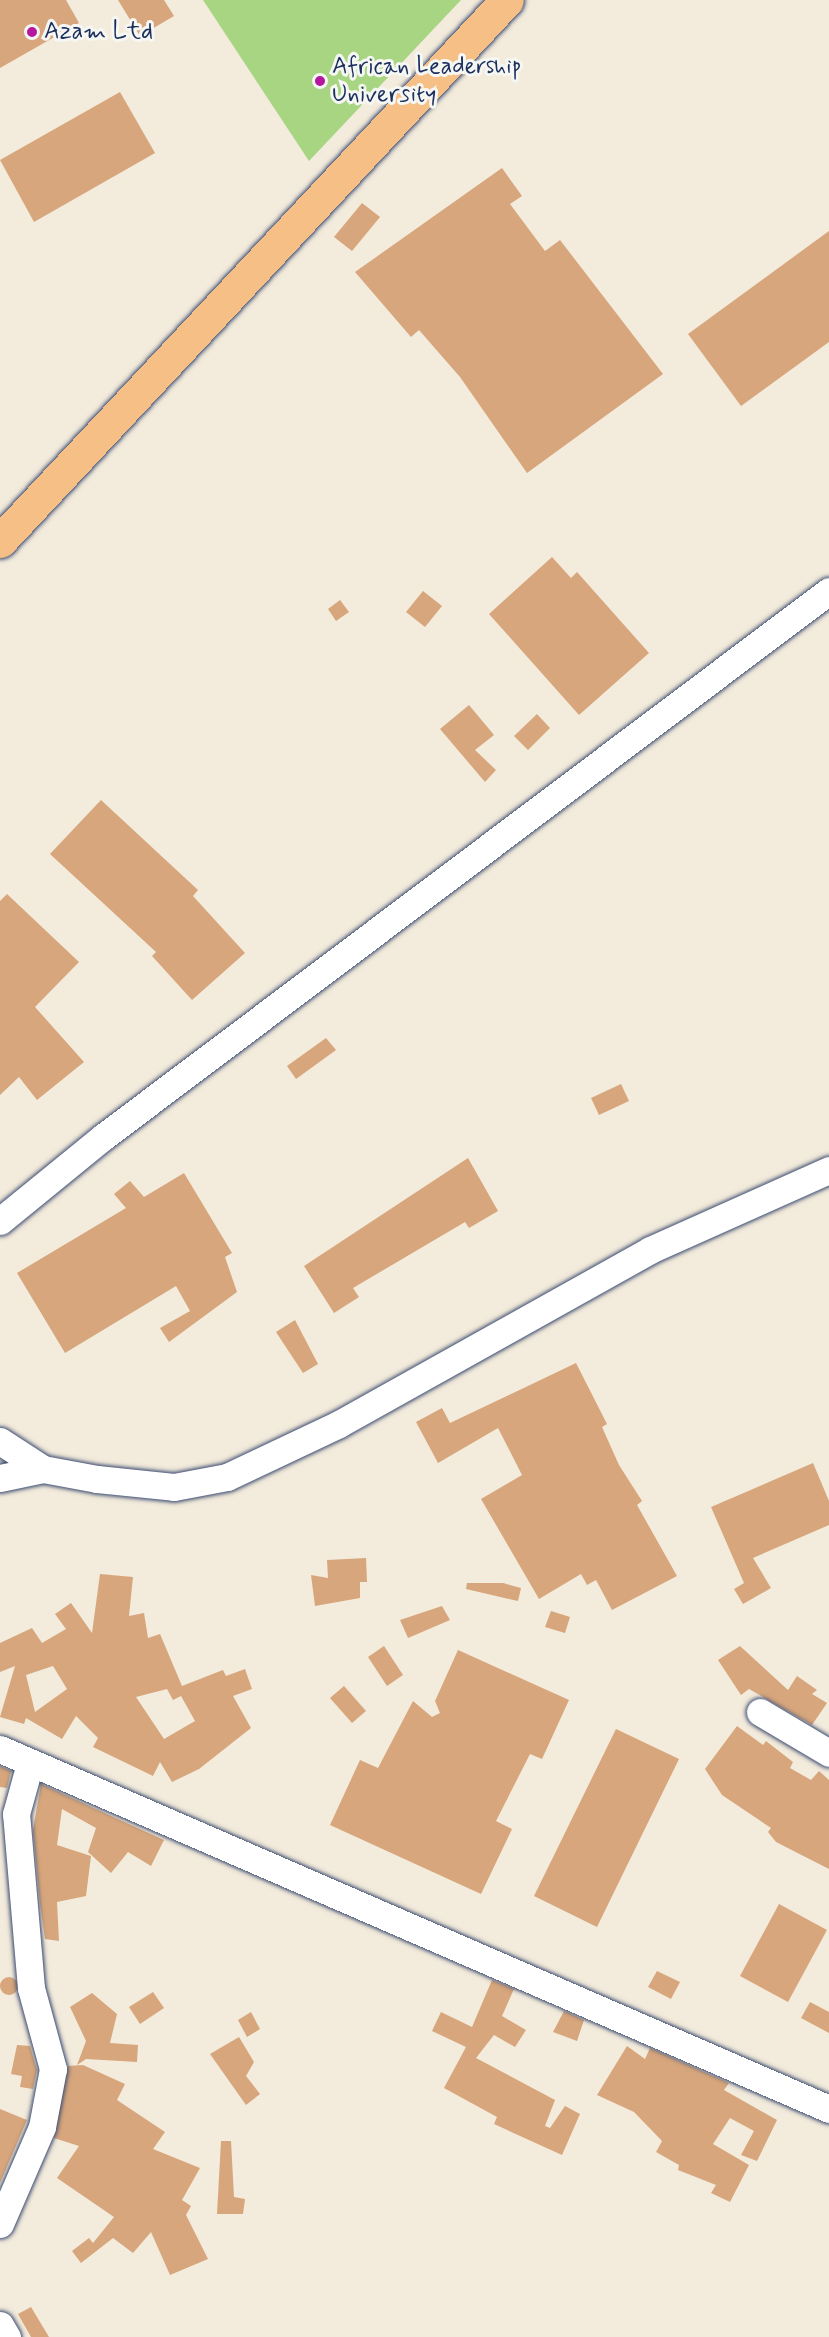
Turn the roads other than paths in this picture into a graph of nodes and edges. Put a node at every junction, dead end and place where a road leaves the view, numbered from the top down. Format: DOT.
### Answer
graph roads {
  1 [pos="507,0"];
  2 [pos="0,541"];
  3 [pos="829,591"];
  4 [pos="829,1170"];
  5 [pos="0,1221"];
  6 [pos="0,1441"];
  7 [pos="43,1469"];
  8 [pos="0,1478"];
  9 [pos="760,1712"];
  10 [pos="0,1749"];
  11 [pos="829,1753"];
  12 [pos="30,1763"];
  13 [pos="829,2109"];
  14 [pos="0,2224"];
  15 [pos="0,2325"];
  16 [pos="7,2337"];
  1 -- 2 [label="main road"];
  3 -- 5 [label="street"];
  4 -- 7 [label="street"];
  6 -- 7 [label="street"];
  7 -- 8 [label="street"];
  9 -- 11 [label="street"];
  10 -- 12 [label="street"];
  12 -- 13 [label="street"];
  12 -- 14 [label="street"];
  15 -- 16 [label="street"];
}
